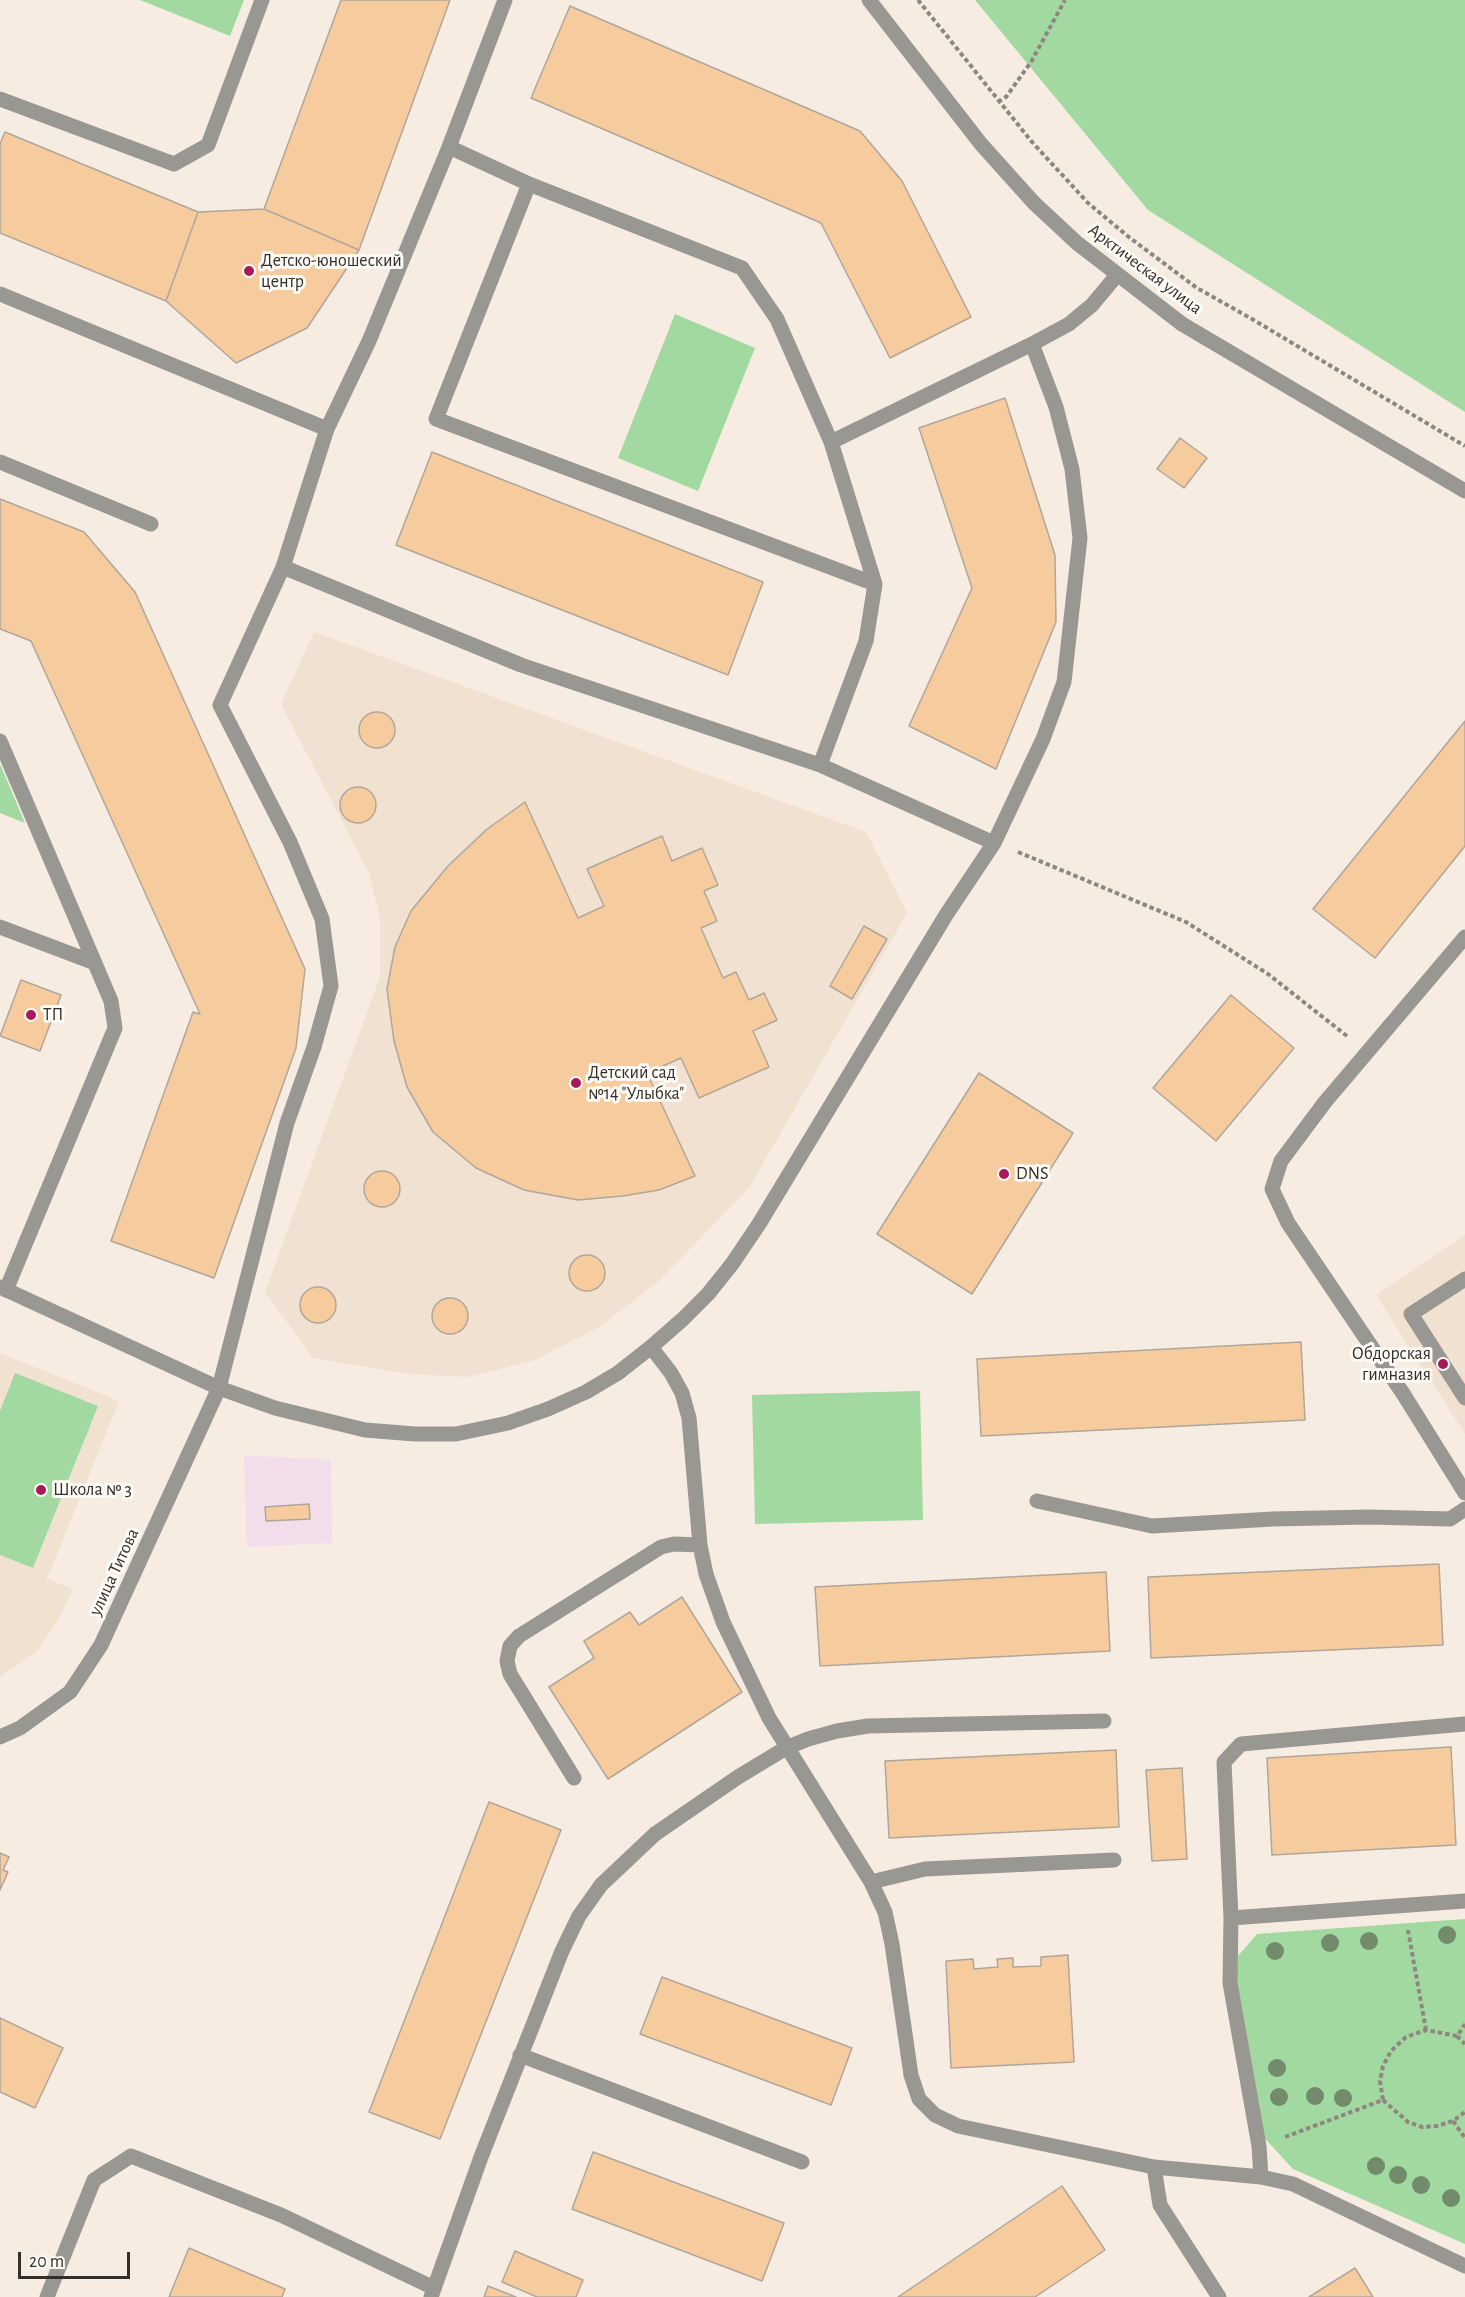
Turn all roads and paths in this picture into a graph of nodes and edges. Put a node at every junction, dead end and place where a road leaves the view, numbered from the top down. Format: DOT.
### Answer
graph roads {
  1 [pos="262,0"];
  2 [pos="506,0"];
  3 [pos="869,0"];
  4 [pos="918,0"];
  5 [pos="1065,0"];
  6 [pos="0,99"];
  7 [pos="998,102"];
  8 [pos="450,147"];
  9 [pos="529,184"];
  10 [pos="1117,275"];
  11 [pos="0,294"];
  12 [pos="1032,344"];
  13 [pos="327,429"];
  14 [pos="831,442"];
  15 [pos="1465,446"];
  16 [pos="0,462"];
  17 [pos="1465,491"];
  18 [pos="151,525"];
  19 [pos="283,567"];
  20 [pos="875,584"];
  21 [pos="0,741"];
  22 [pos="820,765"];
  23 [pos="994,843"];
  24 [pos="0,927"];
  25 [pos="1465,937"];
  26 [pos="95,963"];
  27 [pos="1367,1051"];
  28 [pos="1465,1279"];
  29 [pos="3,1289"];
  30 [pos="651,1347"];
  31 [pos="219,1388"];
  32 [pos="1465,1398"];
  33 [pos="1465,1493"];
  34 [pos="1037,1501"];
  35 [pos="1465,1509"];
  36 [pos="700,1545"];
  37 [pos="1104,1720"];
  38 [pos="1465,1724"];
  39 [pos="0,1737"];
  40 [pos="786,1748"];
  41 [pos="574,1778"];
  42 [pos="1114,1860"];
  43 [pos="872,1882"];
  44 [pos="1465,1901"];
  45 [pos="1404,1905"];
  46 [pos="1232,1918"];
  47 [pos="1465,2024"];
  48 [pos="1426,2030"];
  49 [pos="1456,2036"];
  50 [pos="1465,2044"];
  51 [pos="520,2055"];
  52 [pos="1383,2100"];
  53 [pos="1465,2112"];
  54 [pos="1453,2121"];
  55 [pos="1465,2138"];
  56 [pos="1259,2146"];
  57 [pos="802,2162"];
  58 [pos="1154,2167"];
  59 [pos="1261,2177"];
  60 [pos="1465,2266"];
  61 [pos="433,2293"];
  62 [pos="47,2297"];
  63 [pos="1219,2297"];
  1 -- 6 [label="street"];
  2 -- 8 [label="street"];
  3 -- 10 [label="street, Арктическая улица"];
  4 -- 7 [label="path"];
  5 -- 7 [label="path"];
  7 -- 15 [label="path"];
  8 -- 9 [label="street"];
  8 -- 13 [label="street"];
  9 -- 14 [label="street"];
  9 -- 20 [label="street"];
  10 -- 12 [label="street"];
  10 -- 17 [label="street, Арктическая улица"];
  11 -- 13 [label="street"];
  12 -- 14 [label="street"];
  12 -- 23 [label="street"];
  13 -- 19 [label="street"];
  14 -- 20 [label="street"];
  16 -- 18 [label="street"];
  19 -- 22 [label="street"];
  19 -- 31 [label="street, улица Титова"];
  20 -- 22 [label="street"];
  21 -- 26 [label="street"];
  22 -- 23 [label="street"];
  23 -- 27 [label="path"];
  23 -- 30 [label="street"];
  24 -- 26 [label="street"];
  25 -- 27 [label="street"];
  26 -- 29 [label="street"];
  27 -- 33 [label="street"];
  28 -- 32 [label="street"];
  29 -- 31 [label="street"];
  30 -- 31 [label="street"];
  30 -- 36 [label="street"];
  31 -- 39 [label="street, улица Титова"];
  34 -- 35 [label="street"];
  36 -- 40 [label="street"];
  36 -- 41 [label="street"];
  37 -- 40 [label="street"];
  38 -- 46 [label="street"];
  40 -- 43 [label="street"];
  40 -- 51 [label="street"];
  42 -- 43 [label="street"];
  43 -- 58 [label="street"];
  44 -- 45 [label="street"];
  45 -- 46 [label="street"];
  45 -- 48 [label="path"];
  46 -- 56 [label="street"];
  47 -- 49 [label="path"];
  48 -- 49 [label="path"];
  48 -- 52 [label="path"];
  49 -- 50 [label="path"];
  51 -- 57 [label="street"];
  51 -- 61 [label="street"];
  52 -- 54 [label="path"];
  52 -- 56 [label="path"];
  53 -- 54 [label="path"];
  54 -- 55 [label="path"];
  56 -- 59 [label="street"];
  58 -- 59 [label="street"];
  58 -- 63 [label="street"];
  59 -- 60 [label="street"];
  61 -- 62 [label="street"];
}
